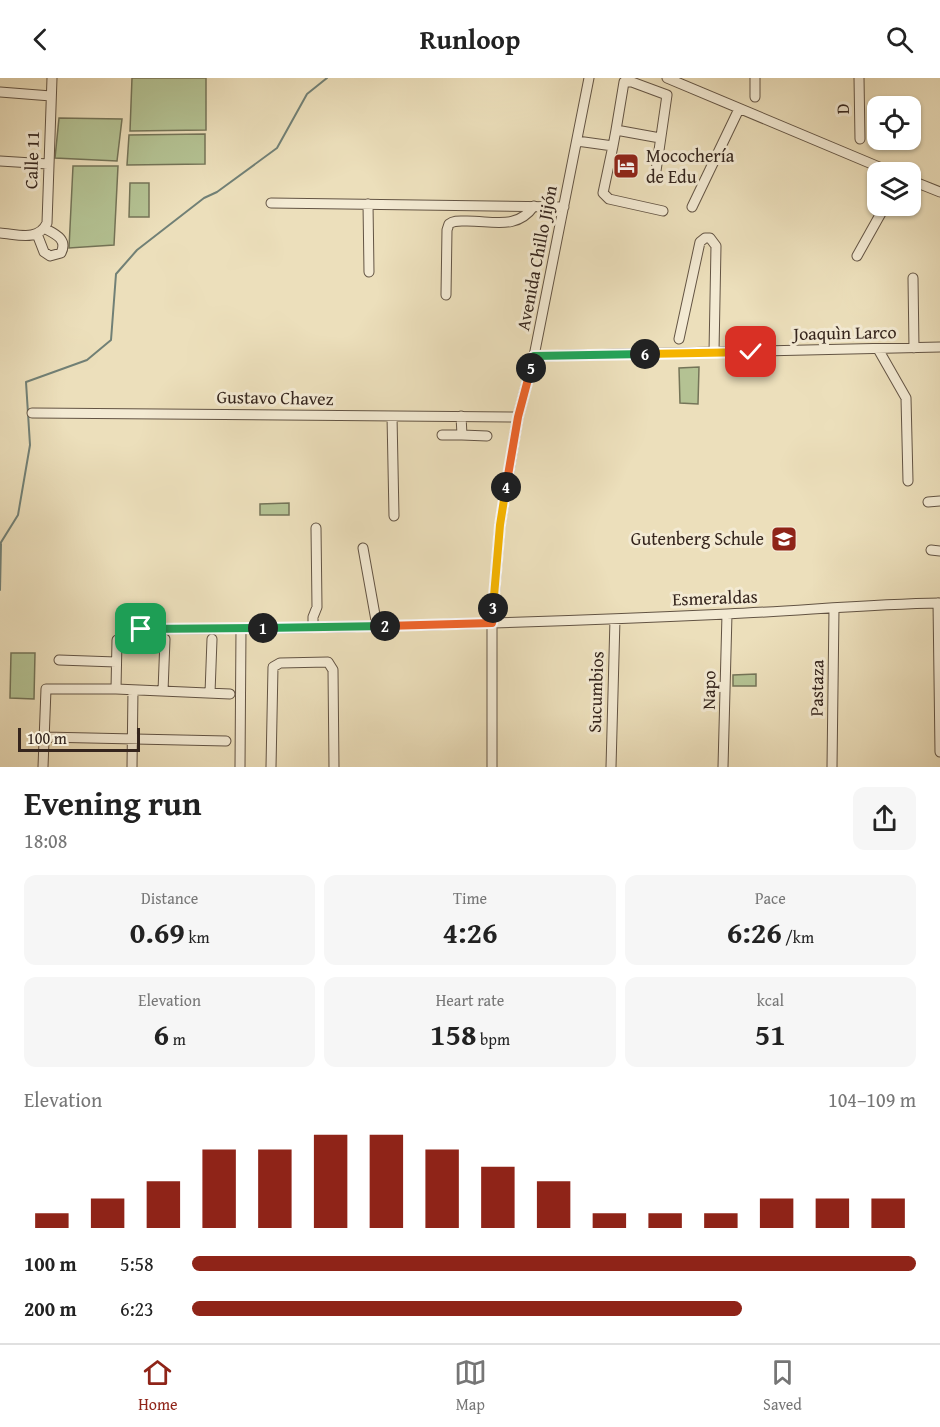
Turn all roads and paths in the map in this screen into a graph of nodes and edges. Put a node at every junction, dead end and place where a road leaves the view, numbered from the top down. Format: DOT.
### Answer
graph roads {
  1 [pos="52,78"];
  2 [pos="589,78"];
  3 [pos="667,78"];
  4 [pos="755,78"];
  5 [pos="860,78"];
  6 [pos="0,92"];
  7 [pos="51,96"];
  8 [pos="755,97"];
  9 [pos="739,109"];
  10 [pos="616,130"];
  11 [pos="660,138"];
  12 [pos="860,139"];
  13 [pos="577,141"];
  14 [pos="613,146"];
  15 [pos="0,161"];
  16 [pos="867,162"];
  17 [pos="48,164"];
  18 [pos="656,171"];
  19 [pos="921,184"];
  20 [pos="940,192"];
  21 [pos="272,203"];
  22 [pos="369,204"];
  23 [pos="534,206"];
  24 [pos="564,207"];
  25 [pos="692,207"];
  26 [pos="663,211"];
  27 [pos="879,216"];
  28 [pos="0,233"];
  29 [pos="857,256"];
  30 [pos="369,272"];
  31 [pos="913,278"];
  32 [pos="446,295"];
  33 [pos="679,339"];
  34 [pos="940,347"];
  35 [pos="914,348"];
  36 [pos="878,349"];
  37 [pos="714,352"];
  38 [pos="534,356"];
  39 [pos="32,412"];
  40 [pos="392,416"];
  41 [pos="461,416"];
  42 [pos="518,417"];
  43 [pos="442,435"];
  44 [pos="462,435"];
  45 [pos="487,436"];
  46 [pos="908,481"];
  47 [pos="940,501"];
  48 [pos="928,502"];
  49 [pos="394,516"];
  50 [pos="316,528"];
  51 [pos="363,548"];
  52 [pos="939,603"];
  53 [pos="834,609"];
  54 [pos="727,614"];
  55 [pos="615,619"];
  56 [pos="492,623"];
  57 [pos="377,626"];
  58 [pos="313,627"];
  59 [pos="141,629"];
  60 [pos="241,629"];
  61 [pos="165,639"];
  62 [pos="212,639"];
  63 [pos="117,640"];
  64 [pos="59,660"];
  65 [pos="116,662"];
  66 [pos="939,687"];
  67 [pos="116,689"];
  68 [pos="133,690"];
  69 [pos="163,691"];
  70 [pos="210,693"];
  71 [pos="230,694"];
  72 [pos="44,737"];
  73 [pos="133,740"];
  74 [pos="226,741"];
  75 [pos="940,752"];
  76 [pos="43,767"];
  77 [pos="132,767"];
  78 [pos="240,767"];
  79 [pos="271,767"];
  80 [pos="334,767"];
  81 [pos="492,767"];
  82 [pos="611,767"];
  83 [pos="723,767"];
  84 [pos="832,767"];
  1 -- 7 [label="street, Calle 11"];
  2 -- 13 [label="street, Avenida Chillo Jijón"];
  3 -- 9 [label="street"];
  4 -- 8 [label="street"];
  5 -- 12 [label="street, D"];
  6 -- 7 [label="street"];
  7 -- 17 [label="street, Calle 11"];
  9 -- 16 [label="street"];
  9 -- 25 [label="street"];
  10 -- 11 [label="street"];
  10 -- 11 [label="street"];
  10 -- 14 [label="street"];
  11 -- 18 [label="street"];
  13 -- 14 [label="street"];
  13 -- 24 [label="street, Avenida Chillo Jijón"];
  14 -- 26 [label="street"];
  15 -- 17 [label="street"];
  17 -- 28 [label="street, Calle 11"];
  19 -- 20 [label="street"];
  21 -- 22 [label="street"];
  22 -- 23 [label="street"];
  22 -- 30 [label="street"];
  23 -- 24 [label="street"];
  23 -- 32 [label="street"];
  24 -- 38 [label="street, Avenida Chillo Jijón"];
  27 -- 29 [label="street"];
  31 -- 35 [label="street"];
  33 -- 37 [label="street"];
  34 -- 35 [label="street, Joaquìn Larco"];
  35 -- 36 [label="street, Joaquìn Larco"];
  36 -- 37 [label="street, Joaquìn Larco"];
  36 -- 46 [label="street"];
  37 -- 38 [label="street, Joaquìn Larco"];
  38 -- 42 [label="street, Avenida Chillo Jijón"];
  39 -- 40 [label="street, Gustavo Chavez"];
  40 -- 41 [label="street, Gustavo Chavez"];
  40 -- 49 [label="street"];
  41 -- 42 [label="street, Gustavo Chavez"];
  41 -- 44 [label="street"];
  42 -- 56 [label="street, Avenida Chillo Jijón"];
  43 -- 44 [label="street"];
  44 -- 45 [label="street"];
  47 -- 48 [label="street"];
  50 -- 58 [label="street"];
  51 -- 57 [label="street"];
  52 -- 53 [label="street, Esmeraldas"];
  52 -- 66 [label="street"];
  53 -- 54 [label="street, Esmeraldas"];
  53 -- 84 [label="street, Pastaza"];
  54 -- 55 [label="street, Esmeraldas"];
  54 -- 83 [label="street, Napo"];
  55 -- 56 [label="street, Esmeraldas"];
  55 -- 82 [label="street, Sucumbios"];
  56 -- 57 [label="street, Esmeraldas"];
  56 -- 81 [label="street, Avenida Chillo Jijón"];
  57 -- 58 [label="street, Esmeraldas"];
  58 -- 60 [label="street, Esmeraldas"];
  59 -- 60 [label="street, Esmeraldas"];
  60 -- 78 [label="street"];
  61 -- 69 [label="street"];
  62 -- 70 [label="street"];
  63 -- 65 [label="street"];
  64 -- 65 [label="street"];
  65 -- 67 [label="street"];
  66 -- 75 [label="street"];
  67 -- 68 [label="street"];
  67 -- 72 [label="street"];
  68 -- 69 [label="street"];
  68 -- 73 [label="street"];
  69 -- 70 [label="street"];
  70 -- 71 [label="street"];
  72 -- 73 [label="street"];
  72 -- 76 [label="street"];
  73 -- 74 [label="street"];
  73 -- 77 [label="street"];
  79 -- 80 [label="street"];
}
